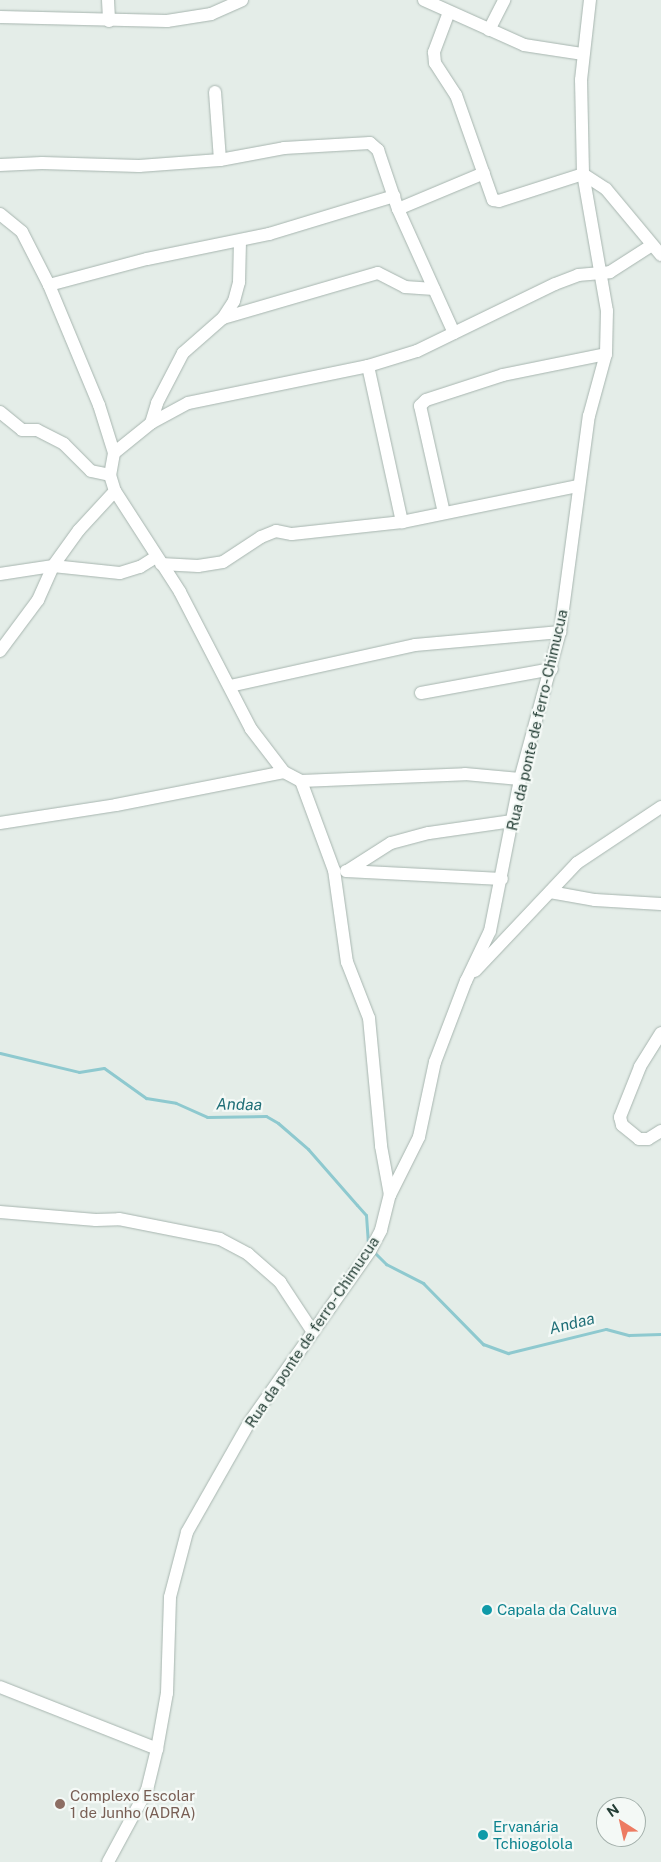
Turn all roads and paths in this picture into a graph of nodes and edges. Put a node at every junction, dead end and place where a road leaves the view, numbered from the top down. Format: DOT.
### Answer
graph roads {
  1 [pos="108,0"];
  2 [pos="242,0"];
  3 [pos="504,0"];
  4 [pos="590,0"];
  5 [pos="431,1"];
  6 [pos="449,12"];
  7 [pos="0,17"];
  8 [pos="109,21"];
  9 [pos="489,30"];
  10 [pos="583,54"];
  11 [pos="215,92"];
  12 [pos="220,160"];
  13 [pos="0,165"];
  14 [pos="484,174"];
  15 [pos="583,174"];
  16 [pos="396,202"];
  17 [pos="0,214"];
  18 [pos="240,241"];
  19 [pos="652,245"];
  20 [pos="661,255"];
  21 [pos="601,272"];
  22 [pos="49,286"];
  23 [pos="434,289"];
  24 [pos="223,318"];
  25 [pos="454,333"];
  26 [pos="606,354"];
  27 [pos="368,366"];
  28 [pos="0,412"];
  29 [pos="152,424"];
  30 [pos="114,453"];
  31 [pos="110,475"];
  32 [pos="578,486"];
  33 [pos="115,491"];
  34 [pos="444,513"];
  35 [pos="402,522"];
  36 [pos="159,561"];
  37 [pos="53,566"];
  38 [pos="0,574"];
  39 [pos="560,632"];
  40 [pos="0,651"];
  41 [pos="552,669"];
  42 [pos="230,686"];
  43 [pos="421,693"];
  44 [pos="284,772"];
  45 [pos="520,779"];
  46 [pos="301,781"];
  47 [pos="661,807"];
  48 [pos="512,821"];
  49 [pos="0,823"];
  50 [pos="334,870"];
  51 [pos="347,871"];
  52 [pos="502,879"];
  53 [pos="550,892"];
  54 [pos="661,904"];
  55 [pos="466,981"];
  56 [pos="661,1033"];
  57 [pos="661,1131"];
  58 [pos="390,1195"];
  59 [pos="0,1212"];
  60 [pos="313,1332"];
  61 [pos="0,1687"];
  62 [pos="158,1749"];
  63 [pos="108,1862"];
  1 -- 8 [label="street"];
  2 -- 8 [label="street"];
  3 -- 9 [label="street"];
  4 -- 10 [label="street, Rua da ponte de ferro- Chimucua"];
  5 -- 6 [label="street"];
  6 -- 9 [label="street"];
  6 -- 14 [label="street"];
  7 -- 8 [label="street"];
  9 -- 10 [label="street"];
  10 -- 15 [label="street, Rua da ponte de ferro- Chimucua"];
  11 -- 12 [label="street"];
  12 -- 13 [label="street"];
  12 -- 16 [label="street"];
  14 -- 15 [label="street"];
  14 -- 16 [label="street"];
  15 -- 19 [label="street"];
  15 -- 21 [label="street, Rua da ponte de ferro- Chimucua"];
  16 -- 18 [label="street"];
  16 -- 23 [label="street"];
  17 -- 22 [label="street"];
  18 -- 22 [label="street"];
  18 -- 24 [label="street"];
  19 -- 20 [label="street"];
  19 -- 21 [label="street"];
  21 -- 25 [label="street"];
  21 -- 26 [label="street, Rua da ponte de ferro- Chimucua"];
  22 -- 30 [label="street"];
  23 -- 24 [label="street"];
  23 -- 25 [label="street"];
  24 -- 29 [label="street"];
  25 -- 27 [label="street"];
  26 -- 32 [label="street, Rua da ponte de ferro- Chimucua"];
  26 -- 34 [label="street"];
  27 -- 29 [label="street"];
  27 -- 35 [label="street"];
  28 -- 31 [label="street"];
  29 -- 30 [label="street"];
  30 -- 31 [label="street"];
  31 -- 33 [label="street"];
  32 -- 34 [label="street"];
  32 -- 39 [label="street, Rua da ponte de ferro- Chimucua"];
  33 -- 36 [label="street"];
  33 -- 37 [label="street"];
  34 -- 35 [label="street"];
  35 -- 36 [label="street"];
  36 -- 37 [label="street"];
  36 -- 42 [label="street"];
  37 -- 38 [label="street"];
  37 -- 40 [label="street"];
  39 -- 41 [label="street, Rua da ponte de ferro- Chimucua"];
  39 -- 42 [label="street"];
  41 -- 43 [label="street"];
  41 -- 45 [label="street, Rua da ponte de ferro- Chimucua"];
  42 -- 44 [label="street"];
  44 -- 46 [label="street"];
  44 -- 49 [label="street"];
  45 -- 46 [label="street"];
  45 -- 48 [label="street, Rua da ponte de ferro- Chimucua"];
  46 -- 50 [label="street"];
  47 -- 53 [label="street"];
  48 -- 51 [label="street"];
  48 -- 52 [label="street, Rua da ponte de ferro- Chimucua"];
  50 -- 51 [label="street"];
  50 -- 58 [label="street"];
  51 -- 52 [label="street"];
  52 -- 55 [label="street, Rua da ponte de ferro- Chimucua"];
  53 -- 54 [label="street"];
  53 -- 55 [label="street"];
  55 -- 58 [label="street, Rua da ponte de ferro- Chimucua"];
  56 -- 57 [label="street"];
  58 -- 60 [label="street, Rua da ponte de ferro- Chimucua"];
  59 -- 60 [label="street"];
  60 -- 62 [label="street, Rua da ponte de ferro- Chimucua"];
  61 -- 62 [label="street"];
  62 -- 63 [label="street, Rua da ponte de ferro- Chimucua"];
}
